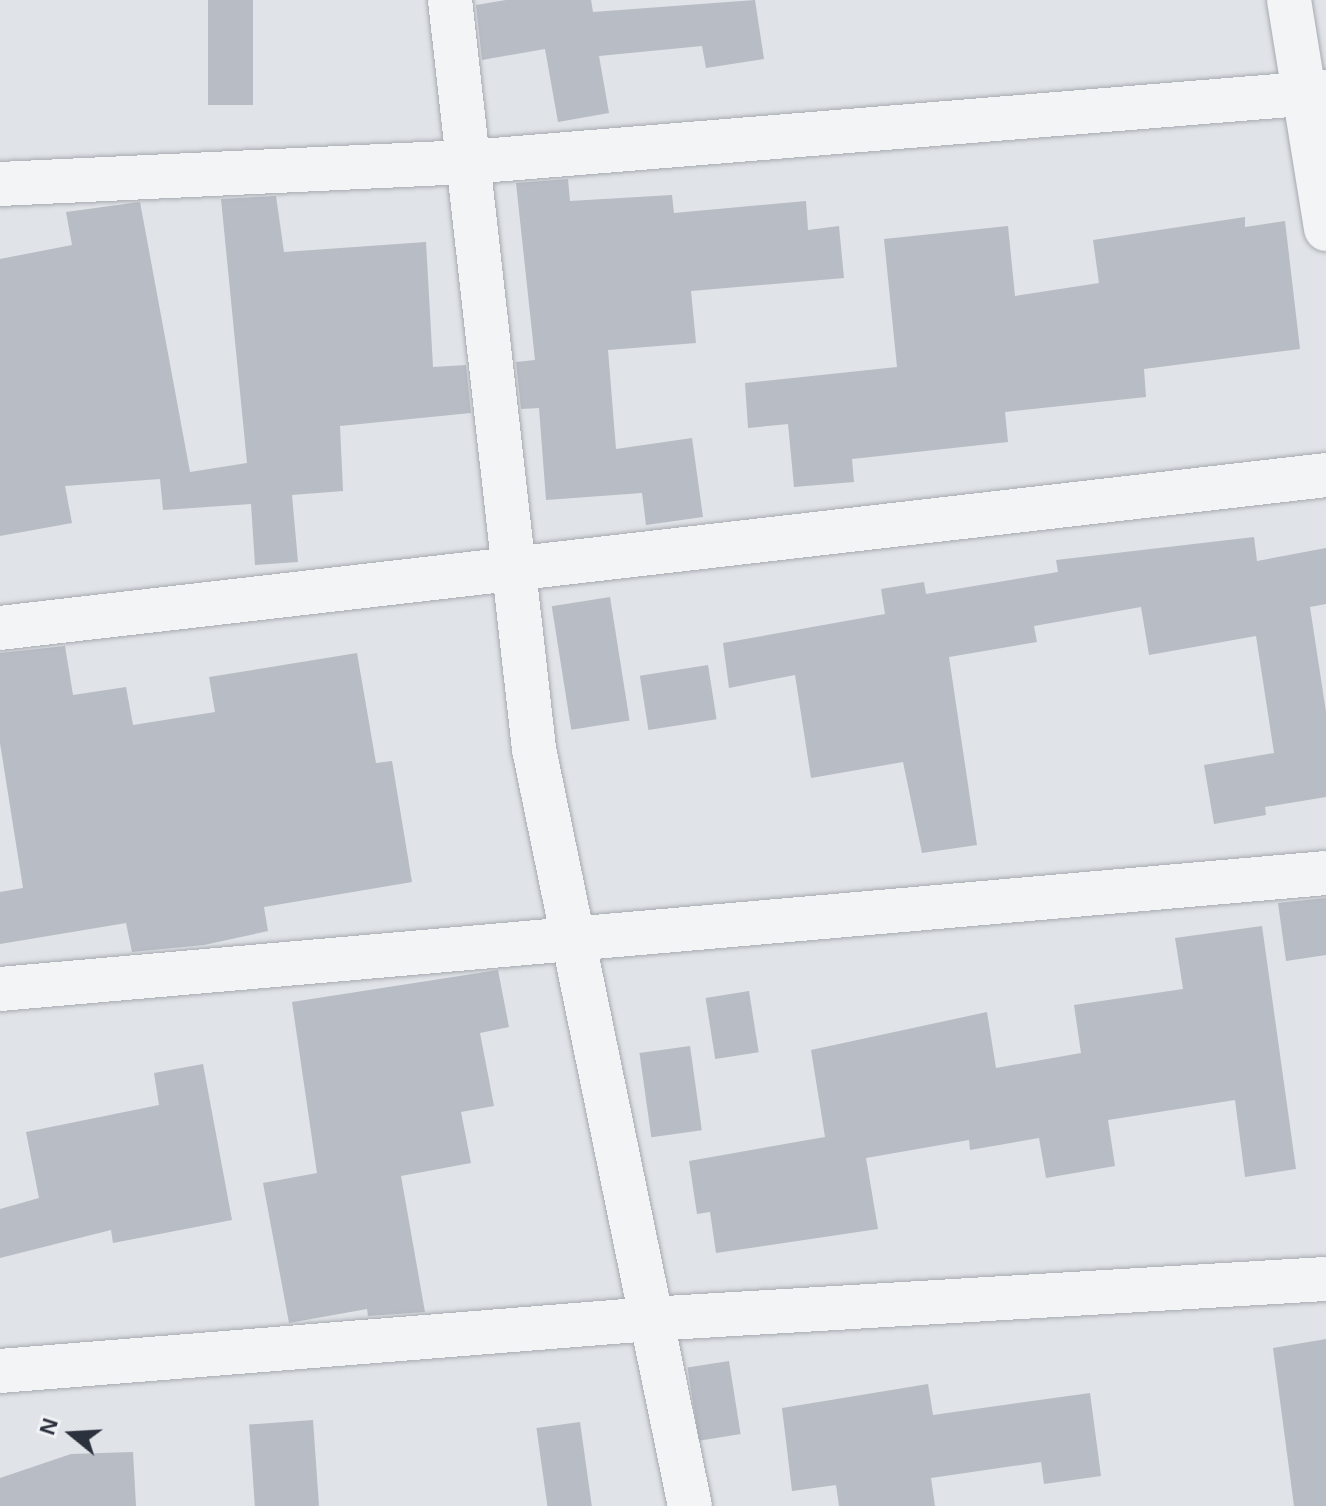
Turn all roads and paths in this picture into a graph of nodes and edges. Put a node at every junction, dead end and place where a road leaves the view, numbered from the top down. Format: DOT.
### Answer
graph roads {
  1 [pos="450,0"];
  2 [pos="1289,0"];
  3 [pos="1316,93"];
  4 [pos="469,162"];
  5 [pos="0,184"];
  6 [pos="1326,229"];
  7 [pos="1326,475"];
  8 [pos="514,567"];
  9 [pos="0,628"];
  10 [pos="1326,873"];
  11 [pos="573,941"];
  12 [pos="0,989"];
  13 [pos="1326,1279"];
  14 [pos="650,1319"];
  15 [pos="0,1371"];
  16 [pos="690,1506"];
  1 -- 4 [label="street"];
  2 -- 3 [label="street"];
  3 -- 4 [label="street"];
  3 -- 6 [label="street"];
  4 -- 5 [label="street"];
  4 -- 8 [label="street"];
  7 -- 8 [label="street"];
  8 -- 9 [label="street"];
  8 -- 11 [label="street"];
  10 -- 11 [label="street"];
  11 -- 12 [label="street"];
  11 -- 14 [label="street"];
  13 -- 14 [label="street"];
  14 -- 15 [label="street"];
  14 -- 16 [label="street"];
}
